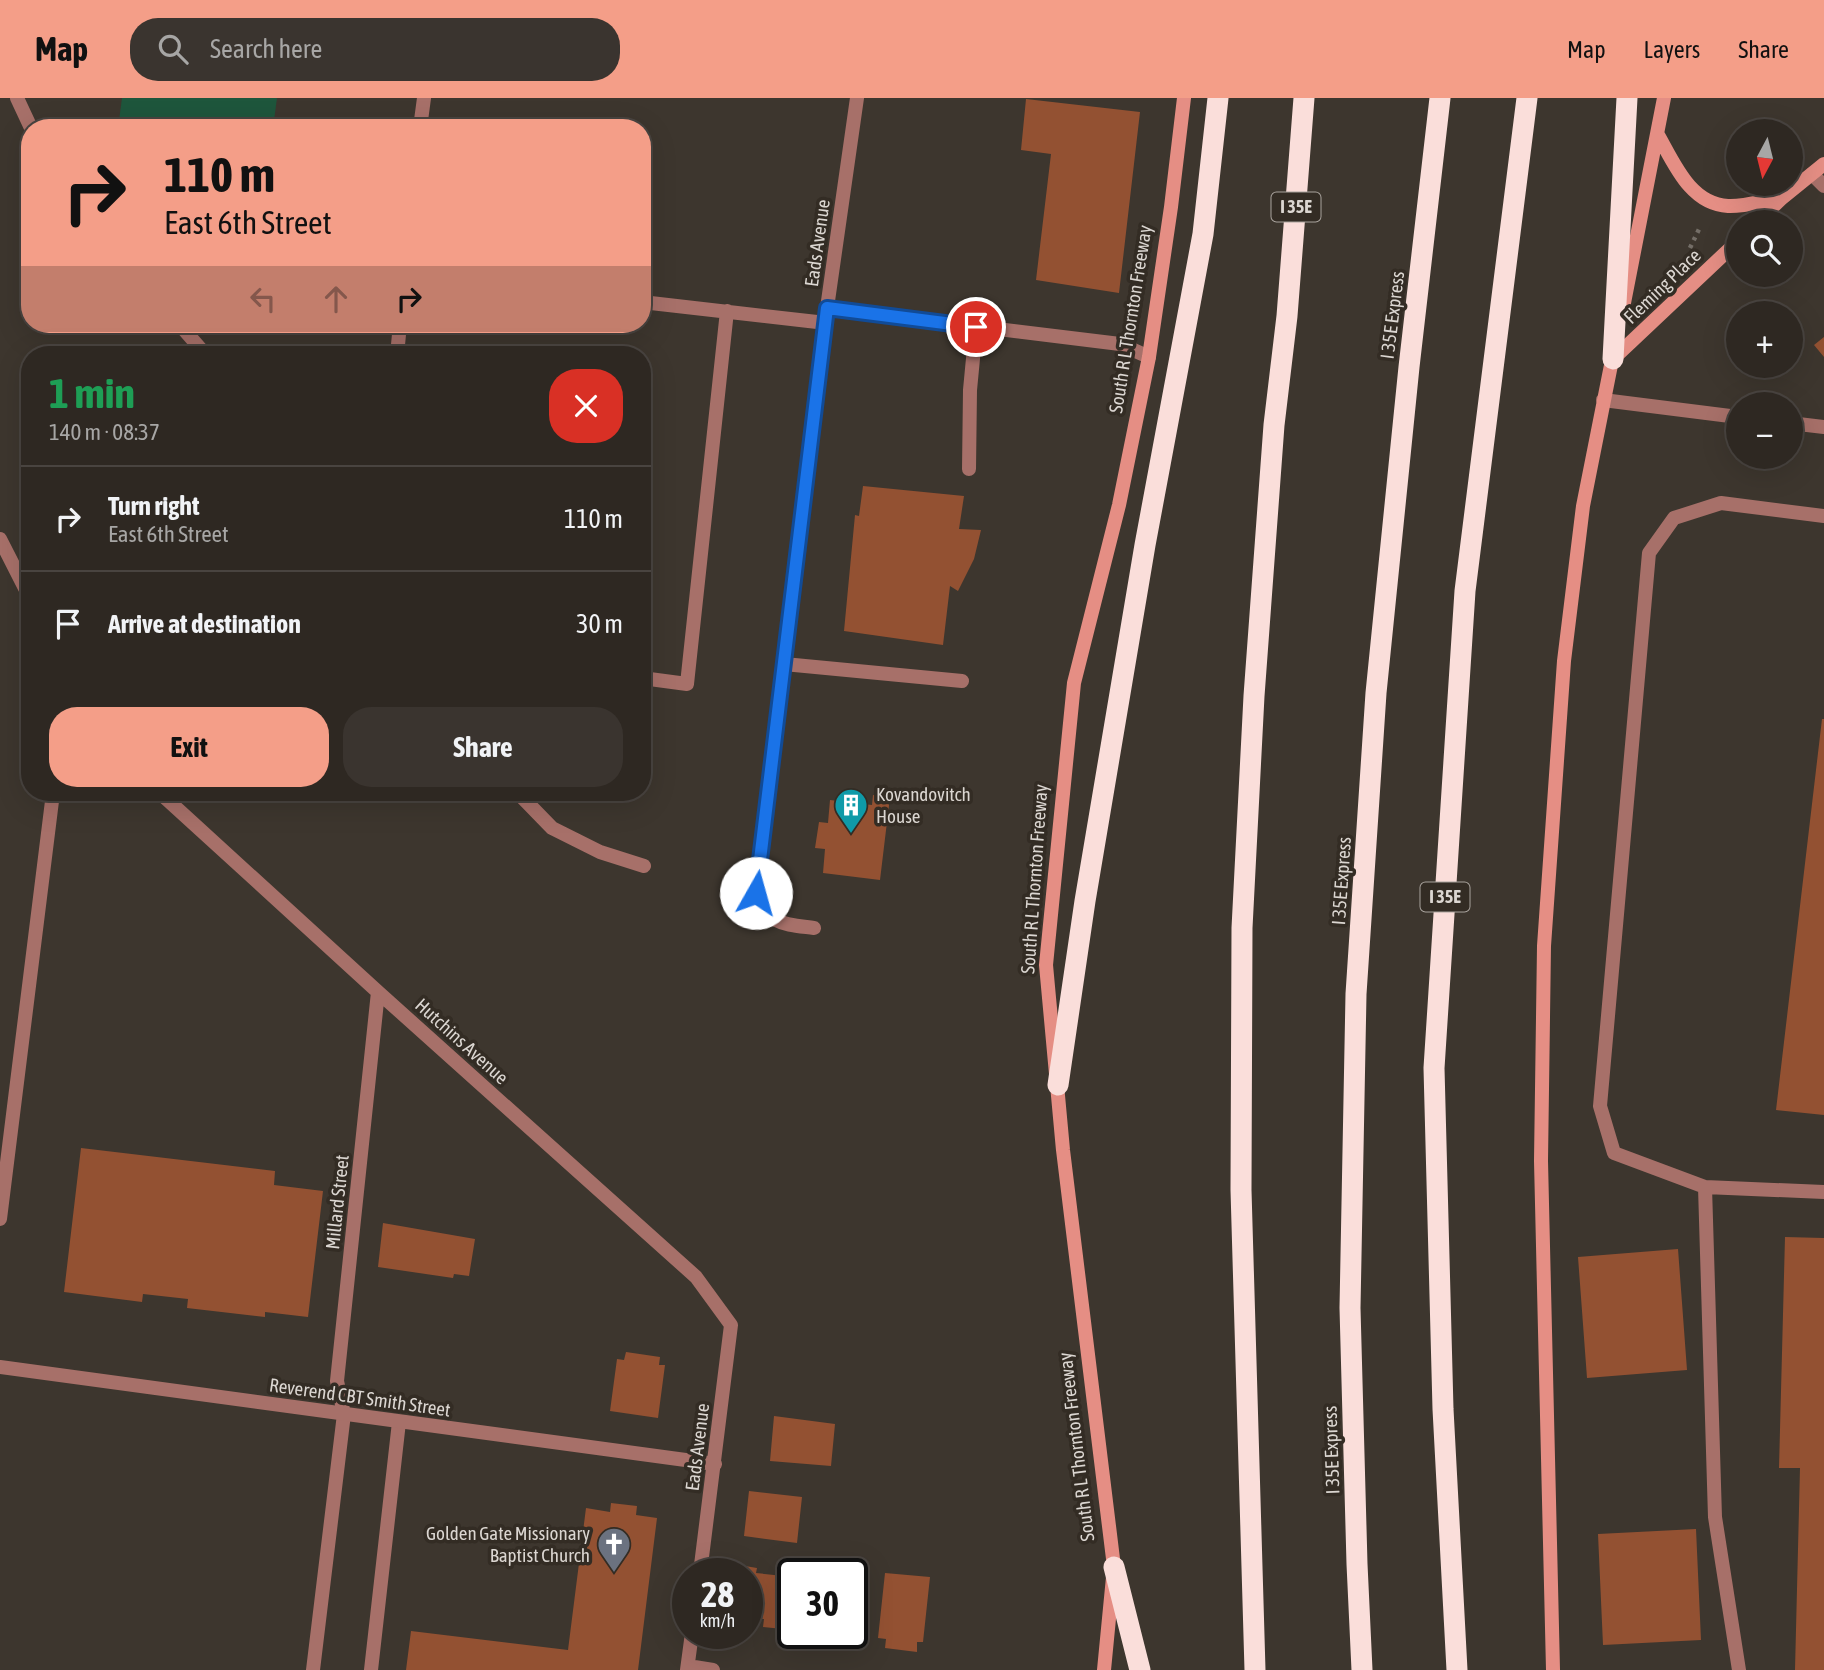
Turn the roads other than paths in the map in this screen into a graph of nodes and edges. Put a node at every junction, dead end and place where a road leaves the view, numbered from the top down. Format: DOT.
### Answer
graph roads {
  1 [pos="17,98"];
  2 [pos="424,98"];
  3 [pos="857,98"];
  4 [pos="1184,98"];
  5 [pos="1218,98"];
  6 [pos="1304,98"];
  7 [pos="1440,98"];
  8 [pos="1527,98"];
  9 [pos="1627,98"];
  10 [pos="1664,98"];
  11 [pos="27,119"];
  12 [pos="421,119"];
  13 [pos="1658,135"];
  14 [pos="1824,164"];
  15 [pos="1812,174"];
  16 [pos="1824,186"];
  17 [pos="1782,198"];
  18 [pos="1770,210"];
  19 [pos="1726,251"];
  20 [pos="651,303"];
  21 [pos="727,311"];
  22 [pos="827,316"];
  23 [pos="976,327"];
  24 [pos="1149,357"];
  25 [pos="1613,359"];
  26 [pos="1603,400"];
  27 [pos="1726,415"];
  28 [pos="1803,425"];
  29 [pos="1824,427"];
  30 [pos="970,469"];
  31 [pos="1824,516"];
  32 [pos="0,539"];
  33 [pos="21,580"];
  34 [pos="784,664"];
  35 [pos="651,679"];
  36 [pos="962,681"];
  37 [pos="52,801"];
  38 [pos="169,801"];
  39 [pos="527,801"];
  40 [pos="644,866"];
  41 [pos="814,928"];
  42 [pos="378,992"];
  43 [pos="1058,1086"];
  44 [pos="1705,1187"];
  45 [pos="1824,1192"];
  46 [pos="0,1219"];
  47 [pos="731,1325"];
  48 [pos="0,1367"];
  49 [pos="344,1414"];
  50 [pos="399,1422"];
  51 [pos="715,1464"];
  52 [pos="702,1558"];
  53 [pos="1114,1567"];
  54 [pos="690,1649"];
  55 [pos="687,1668"];
  56 [pos="313,1670"];
  57 [pos="371,1670"];
  58 [pos="713,1670"];
  59 [pos="1104,1670"];
  60 [pos="1140,1670"];
  61 [pos="1255,1670"];
  62 [pos="1362,1670"];
  63 [pos="1457,1670"];
  64 [pos="1553,1670"];
  65 [pos="1739,1670"];
  1 -- 11 [label="street"];
  2 -- 12 [label="street"];
  3 -- 22 [label="street, Eads Avenue"];
  4 -- 24 [label="main road, South R L Thornton Freeway"];
  5 -- 43 [label="highway"];
  6 -- 61 [label="highway, I 35E"];
  7 -- 62 [label="highway, I 35E Express"];
  8 -- 63 [label="highway, I 35E"];
  9 -- 25 [label="highway"];
  10 -- 13 [label="main road"];
  13 -- 17 [label="main road"];
  13 -- 25 [label="main road"];
  14 -- 15 [label="main road"];
  15 -- 16 [label="street"];
  15 -- 17 [label="main road"];
  17 -- 18 [label="main road"];
  19 -- 25 [label="main road, Fleming Place"];
  20 -- 21 [label="street"];
  21 -- 22 [label="street"];
  21 -- 35 [label="street"];
  22 -- 23 [label="street"];
  22 -- 34 [label="street, Eads Avenue"];
  23 -- 24 [label="street"];
  23 -- 30 [label="street"];
  24 -- 43 [label="main road, South R L Thornton Freeway"];
  25 -- 26 [label="main road"];
  26 -- 27 [label="street"];
  26 -- 64 [label="main road"];
  28 -- 29 [label="street"];
  31 -- 44 [label="street"];
  32 -- 33 [label="street"];
  34 -- 36 [label="street"];
  34 -- 41 [label="street, Eads Avenue"];
  37 -- 46 [label="street"];
  38 -- 42 [label="street, Hutchins Avenue"];
  39 -- 40 [label="street"];
  42 -- 47 [label="street, Hutchins Avenue"];
  42 -- 49 [label="street, Millard Street"];
  43 -- 53 [label="main road, South R L Thornton Freeway"];
  44 -- 45 [label="street"];
  44 -- 65 [label="street"];
  47 -- 51 [label="street, Eads Avenue"];
  48 -- 49 [label="street, Reverend CBT Smith Street"];
  49 -- 50 [label="street, Reverend CBT Smith Street"];
  49 -- 56 [label="street, Millard Street"];
  50 -- 51 [label="street, Reverend CBT Smith Street"];
  50 -- 57 [label="street"];
  51 -- 52 [label="street, Eads Avenue"];
  53 -- 59 [label="main road, South R L Thornton Freeway"];
  53 -- 60 [label="highway"];
  54 -- 55 [label="street"];
  55 -- 58 [label="street"];
}
